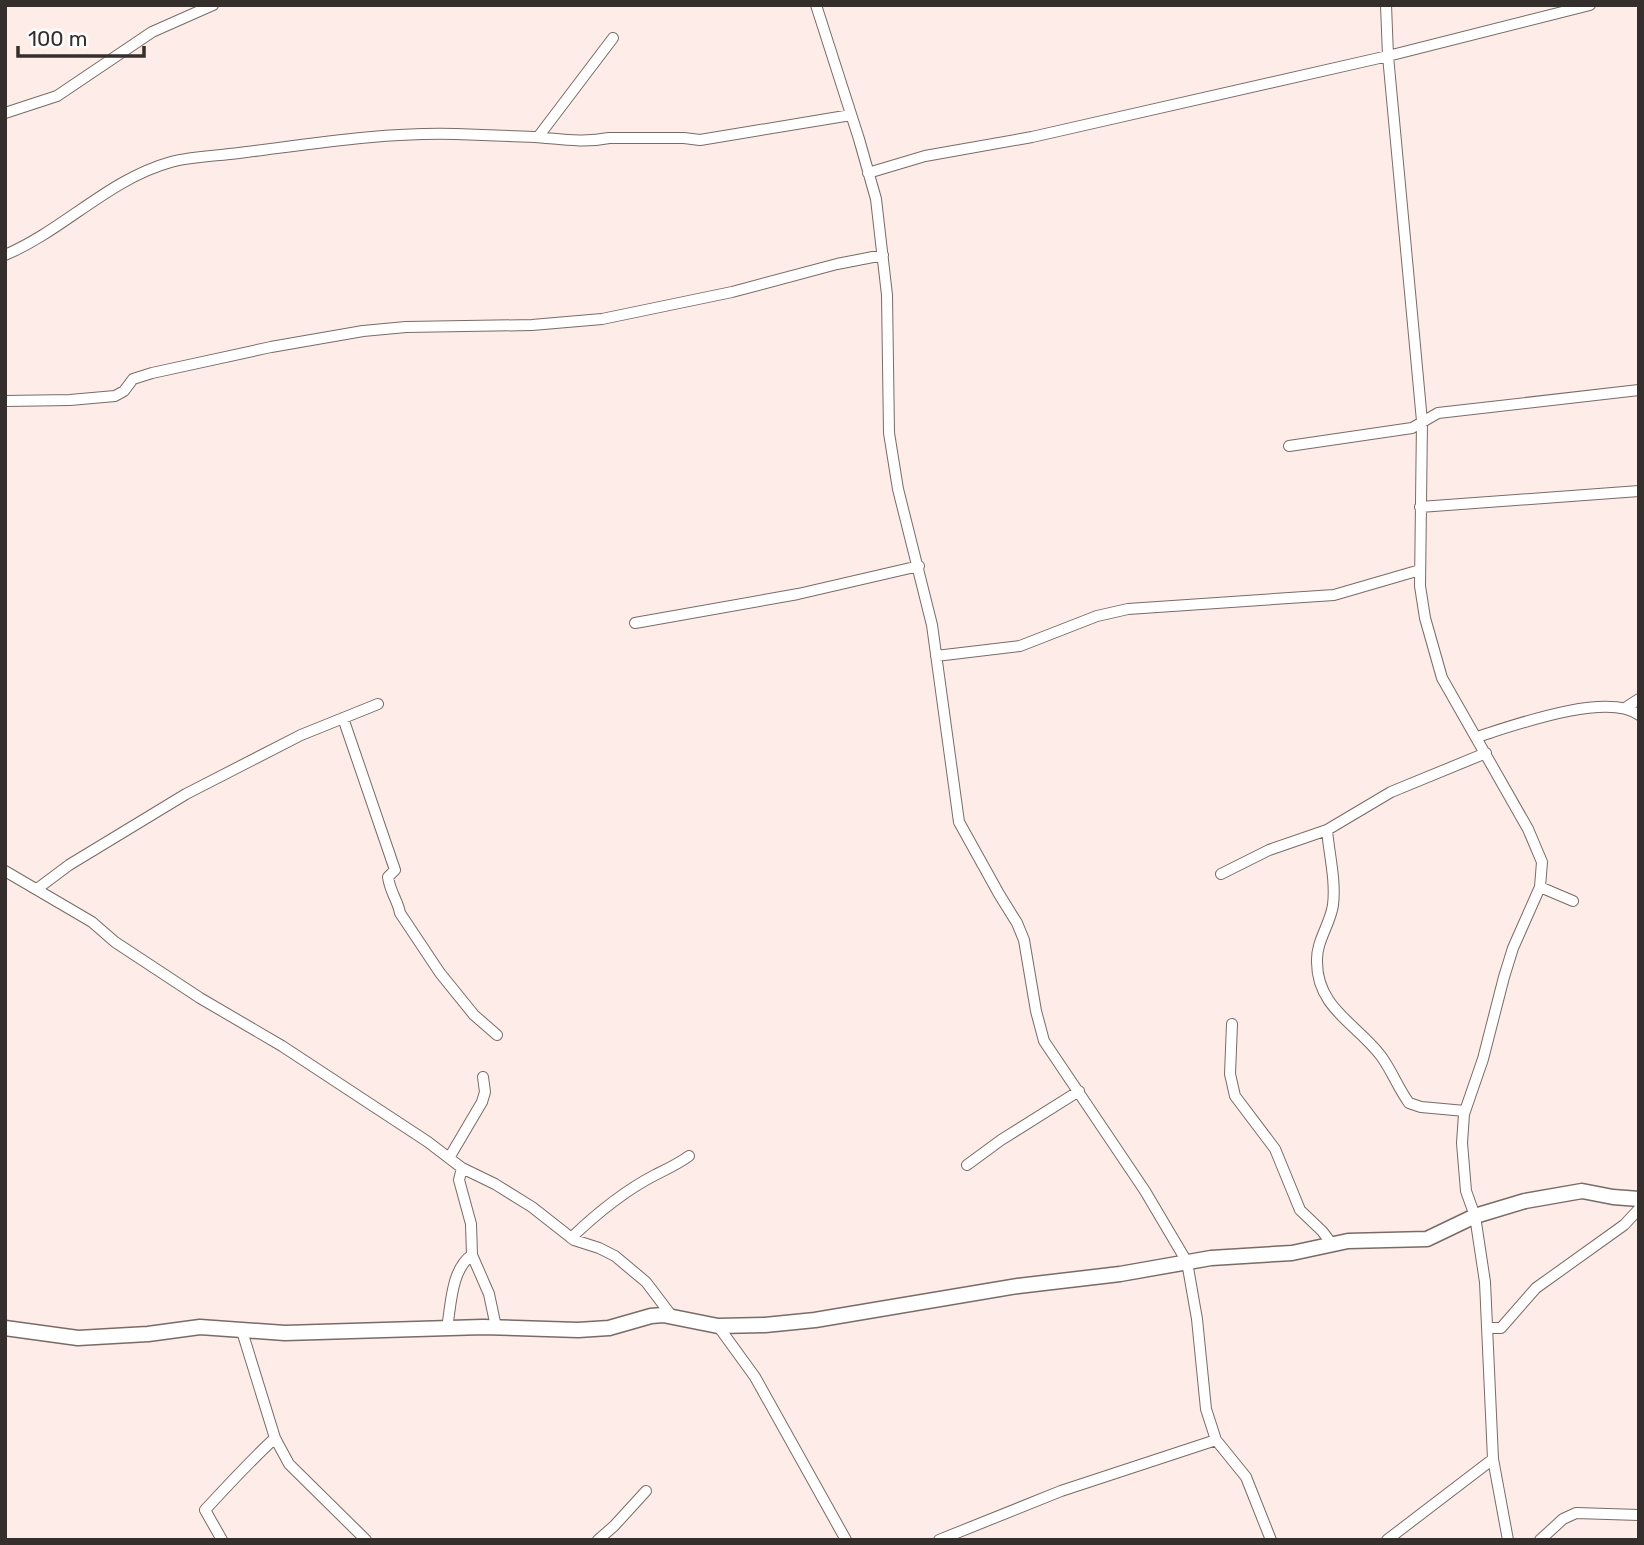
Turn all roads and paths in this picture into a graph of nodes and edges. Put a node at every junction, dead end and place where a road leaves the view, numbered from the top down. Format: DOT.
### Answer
graph roads {
  1 [pos="213,5"];
  2 [pos="816,5"];
  3 [pos="1386,5"];
  4 [pos="1590,5"];
  5 [pos="613,38"];
  6 [pos="1388,56"];
  7 [pos="5,113"];
  8 [pos="851,115"];
  9 [pos="538,137"];
  10 [pos="869,173"];
  11 [pos="5,255"];
  12 [pos="883,256"];
  13 [pos="1639,390"];
  14 [pos="5,401"];
  15 [pos="1422,421"];
  16 [pos="1289,446"];
  17 [pos="1639,491"];
  18 [pos="1420,507"];
  19 [pos="919,566"];
  20 [pos="1420,570"];
  21 [pos="635,623"];
  22 [pos="936,656"];
  23 [pos="1639,699"];
  24 [pos="378,704"];
  25 [pos="1625,708"];
  26 [pos="1639,715"];
  27 [pos="342,718"];
  28 [pos="1477,737"];
  29 [pos="1486,753"];
  30 [pos="1327,830"];
  31 [pos="5,871"];
  32 [pos="1221,874"];
  33 [pos="1541,887"];
  34 [pos="37,890"];
  35 [pos="1573,901"];
  36 [pos="1232,1024"];
  37 [pos="497,1035"];
  38 [pos="483,1077"];
  39 [pos="1079,1091"];
  40 [pos="1465,1111"];
  41 [pos="689,1156"];
  42 [pos="449,1158"];
  43 [pos="967,1165"];
  44 [pos="461,1168"];
  45 [pos="1639,1199"];
  46 [pos="1639,1209"];
  47 [pos="1475,1216"];
  48 [pos="571,1238"];
  49 [pos="1332,1244"];
  50 [pos="472,1255"];
  51 [pos="1187,1262"];
  52 [pos="671,1315"];
  53 [pos="718,1326"];
  54 [pos="496,1327"];
  55 [pos="5,1328"];
  56 [pos="241,1328"];
  57 [pos="447,1328"];
  58 [pos="1489,1328"];
  59 [pos="275,1438"];
  60 [pos="1216,1440"];
  61 [pos="1493,1459"];
  62 [pos="646,1491"];
  63 [pos="1639,1515"];
  64 [pos="222,1540"];
  65 [pos="366,1540"];
  66 [pos="598,1540"];
  67 [pos="846,1540"];
  68 [pos="939,1540"];
  69 [pos="1270,1540"];
  70 [pos="1387,1540"];
  71 [pos="1508,1540"];
  72 [pos="1540,1540"];
  1 -- 7 [label="street"];
  2 -- 8 [label="street"];
  3 -- 6 [label="street"];
  4 -- 6 [label="street"];
  5 -- 9 [label="street"];
  6 -- 10 [label="street"];
  6 -- 15 [label="street"];
  8 -- 9 [label="street"];
  8 -- 10 [label="street"];
  9 -- 11 [label="street"];
  10 -- 12 [label="street"];
  12 -- 14 [label="street"];
  12 -- 19 [label="street"];
  13 -- 15 [label="street"];
  15 -- 16 [label="street"];
  15 -- 18 [label="street"];
  17 -- 18 [label="street"];
  18 -- 20 [label="street"];
  19 -- 21 [label="street"];
  19 -- 22 [label="street"];
  20 -- 22 [label="street"];
  20 -- 28 [label="street"];
  22 -- 39 [label="street"];
  23 -- 25 [label="street"];
  24 -- 27 [label="street"];
  25 -- 26 [label="street"];
  25 -- 28 [label="street"];
  27 -- 34 [label="street"];
  27 -- 37 [label="street"];
  28 -- 29 [label="street"];
  29 -- 30 [label="street"];
  29 -- 33 [label="street"];
  30 -- 32 [label="street"];
  30 -- 40 [label="street"];
  31 -- 34 [label="street"];
  33 -- 35 [label="street"];
  33 -- 40 [label="street"];
  34 -- 42 [label="street"];
  36 -- 49 [label="street"];
  38 -- 42 [label="street"];
  39 -- 43 [label="street"];
  39 -- 51 [label="street"];
  40 -- 47 [label="street"];
  41 -- 48 [label="street"];
  42 -- 44 [label="street"];
  44 -- 48 [label="street"];
  44 -- 50 [label="street"];
  45 -- 47 [label="street"];
  46 -- 58 [label="street"];
  47 -- 49 [label="street"];
  47 -- 58 [label="street"];
  48 -- 52 [label="street"];
  49 -- 51 [label="street"];
  50 -- 54 [label="street"];
  50 -- 57 [label="street"];
  51 -- 53 [label="street"];
  51 -- 60 [label="street"];
  52 -- 53 [label="street"];
  52 -- 54 [label="street"];
  53 -- 67 [label="street"];
  54 -- 57 [label="street"];
  55 -- 56 [label="street"];
  56 -- 57 [label="street"];
  56 -- 59 [label="street"];
  58 -- 61 [label="street"];
  59 -- 64 [label="street"];
  59 -- 65 [label="street"];
  60 -- 68 [label="street"];
  60 -- 69 [label="street"];
  61 -- 70 [label="street"];
  61 -- 71 [label="street"];
  62 -- 66 [label="street"];
  63 -- 72 [label="street"];
}
